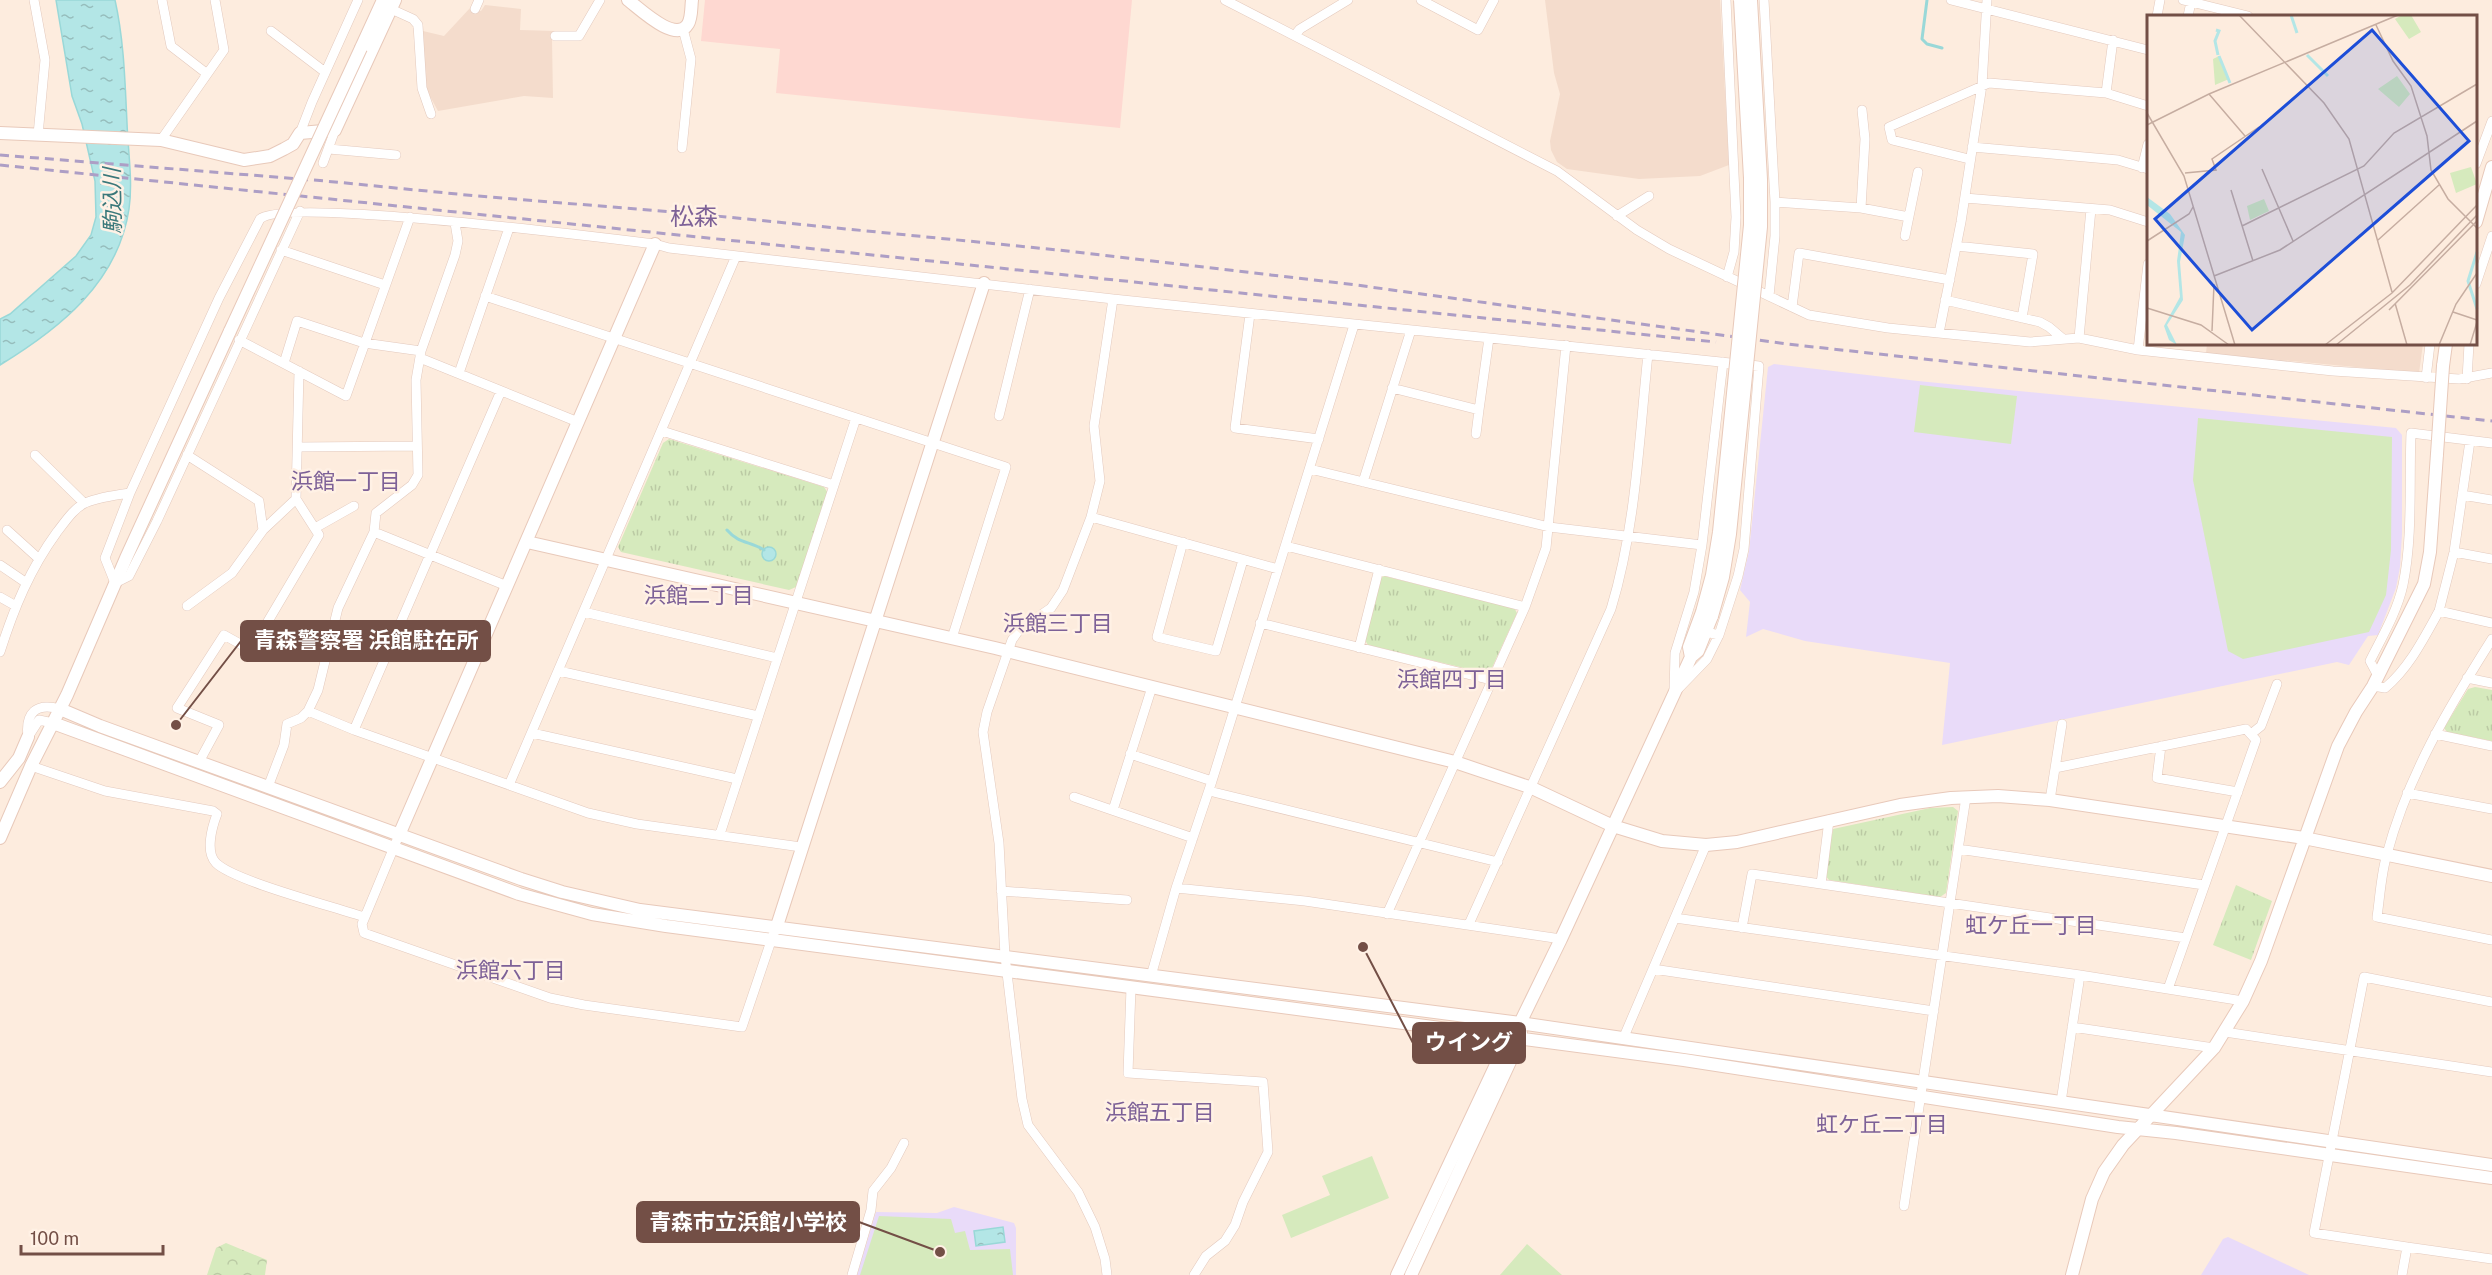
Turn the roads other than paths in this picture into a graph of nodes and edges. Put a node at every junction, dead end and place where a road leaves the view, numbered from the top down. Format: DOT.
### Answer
graph roads {
  1 [pos="34,0"];
  2 [pos="162,0"];
  3 [pos="215,0"];
  4 [pos="358,0"];
  5 [pos="600,0"];
  6 [pos="628,0"];
  7 [pos="692,0"];
  8 [pos="1225,0"];
  9 [pos="1348,0"];
  10 [pos="1421,0"];
  11 [pos="1494,0"];
  12 [pos="1726,0"];
  13 [pos="1740,0"];
  14 [pos="1751,0"];
  15 [pos="1764,0"];
  16 [pos="1951,0"];
  17 [pos="2160,0"];
  18 [pos="2187,1"];
  19 [pos="390,3"];
  20 [pos="1334,3"];
  21 [pos="1986,4"];
  22 [pos="2157,15"];
  23 [pos="2244,15"];
  24 [pos="683,29"];
  25 [pos="271,31"];
  26 [pos="1295,35"];
  27 [pos="555,36"];
  28 [pos="2113,40"];
  29 [pos="2147,50"];
  30 [pos="325,72"];
  31 [pos="206,73"];
  32 [pos="1983,85"];
  33 [pos="2106,93"];
  34 [pos="2147,106"];
  35 [pos="1862,110"];
  36 [pos="431,114"];
  37 [pos="2492,121"];
  38 [pos="335,130"];
  39 [pos="0,133"];
  40 [pos="300,133"];
  41 [pos="38,135"];
  42 [pos="161,140"];
  43 [pos="1972,147"];
  44 [pos="682,148"];
  45 [pos="329,149"];
  46 [pos="2147,152"];
  47 [pos="396,155"];
  48 [pos="1969,159"];
  49 [pos="2477,159"];
  50 [pos="323,163"];
  51 [pos="2492,167"];
  52 [pos="2145,169"];
  53 [pos="1918,172"];
  54 [pos="1649,196"];
  55 [pos="1965,198"];
  56 [pos="1775,202"];
  57 [pos="1861,208"];
  58 [pos="2091,209"];
  59 [pos="300,211"];
  60 [pos="1617,216"];
  61 [pos="2477,216"];
  62 [pos="410,217"];
  63 [pos="1909,217"];
  64 [pos="2147,222"];
  65 [pos="455,223"];
  66 [pos="509,228"];
  67 [pos="1905,236"];
  68 [pos="2492,236"];
  69 [pos="655,244"];
  70 [pos="1956,246"];
  71 [pos="281,249"];
  72 [pos="736,256"];
  73 [pos="2147,273"];
  74 [pos="1727,277"];
  75 [pos="2477,278"];
  76 [pos="1950,280"];
  77 [pos="984,283"];
  78 [pos="385,285"];
  79 [pos="1030,289"];
  80 [pos="485,297"];
  81 [pos="1769,297"];
  82 [pos="1113,299"];
  83 [pos="1945,300"];
  84 [pos="1792,307"];
  85 [pos="1250,314"];
  86 [pos="2022,318"];
  87 [pos="1354,325"];
  88 [pos="1412,330"];
  89 [pos="1939,333"];
  90 [pos="234,336"];
  91 [pos="1489,338"];
  92 [pos="2062,338"];
  93 [pos="2079,338"];
  94 [pos="614,340"];
  95 [pos="364,343"];
  96 [pos="1566,345"];
  97 [pos="2430,345"];
  98 [pos="2446,345"];
  99 [pos="2469,345"];
  100 [pos="2138,350"];
  101 [pos="421,354"];
  102 [pos="1648,354"];
  103 [pos="1723,362"];
  104 [pos="284,363"];
  105 [pos="691,363"];
  106 [pos="299,371"];
  107 [pos="459,373"];
  108 [pos="2492,373"];
  109 [pos="2426,378"];
  110 [pos="2467,380"];
  111 [pos="1392,388"];
  112 [pos="501,391"];
  113 [pos="1479,410"];
  114 [pos="999,416"];
  115 [pos="856,418"];
  116 [pos="578,422"];
  117 [pos="662,431"];
  118 [pos="1476,434"];
  119 [pos="1319,439"];
  120 [pos="2470,441"];
  121 [pos="933,442"];
  122 [pos="2492,443"];
  123 [pos="416,446"];
  124 [pos="299,447"];
  125 [pos="35,455"];
  126 [pos="187,455"];
  127 [pos="1310,469"];
  128 [pos="1363,482"];
  129 [pos="834,485"];
  130 [pos="130,493"];
  131 [pos="2462,495"];
  132 [pos="296,499"];
  133 [pos="2492,500"];
  134 [pos="84,503"];
  135 [pos="354,506"];
  136 [pos="1091,517"];
  137 [pos="1549,527"];
  138 [pos="315,528"];
  139 [pos="8,530"];
  140 [pos="263,530"];
  141 [pos="374,532"];
  142 [pos="1630,537"];
  143 [pos="527,542"];
  144 [pos="1183,542"];
  145 [pos="1702,545"];
  146 [pos="1286,546"];
  147 [pos="2454,552"];
  148 [pos="430,555"];
  149 [pos="38,558"];
  150 [pos="2492,559"];
  151 [pos="607,560"];
  152 [pos="1243,560"];
  153 [pos="0,565"];
  154 [pos="1278,569"];
  155 [pos="1379,569"];
  156 [pos="25,582"];
  157 [pos="115,583"];
  158 [pos="507,586"];
  159 [pos="0,597"];
  160 [pos="795,603"];
  161 [pos="16,606"];
  162 [pos="187,606"];
  163 [pos="1525,607"];
  164 [pos="2439,611"];
  165 [pos="584,612"];
  166 [pos="1707,614"];
  167 [pos="875,621"];
  168 [pos="1260,623"];
  169 [pos="2492,623"];
  170 [pos="1706,632"];
  171 [pos="1719,635"];
  172 [pos="952,638"];
  173 [pos="2492,639"];
  174 [pos="1359,648"];
  175 [pos="1009,651"];
  176 [pos="0,652"];
  177 [pos="1691,657"];
  178 [pos="777,658"];
  179 [pos="559,671"];
  180 [pos="2467,678"];
  181 [pos="1491,680"];
  182 [pos="2376,681"];
  183 [pos="2492,683"];
  184 [pos="2277,684"];
  185 [pos="1152,687"];
  186 [pos="1673,694"];
  187 [pos="1234,708"];
  188 [pos="60,709"];
  189 [pos="308,711"];
  190 [pos="758,716"];
  191 [pos="53,723"];
  192 [pos="2062,724"];
  193 [pos="354,730"];
  194 [pos="531,733"];
  195 [pos="2251,734"];
  196 [pos="2435,734"];
  197 [pos="28,737"];
  198 [pos="2161,746"];
  199 [pos="2492,746"];
  200 [pos="1130,754"];
  201 [pos="433,757"];
  202 [pos="199,762"];
  203 [pos="1455,762"];
  204 [pos="31,766"];
  205 [pos="2055,768"];
  206 [pos="737,779"];
  207 [pos="1212,781"];
  208 [pos="0,782"];
  209 [pos="509,786"];
  210 [pos="268,788"];
  211 [pos="1532,788"];
  212 [pos="1209,791"];
  213 [pos="2238,792"];
  214 [pos="2408,793"];
  215 [pos="1074,797"];
  216 [pos="1966,797"];
  217 [pos="2050,800"];
  218 [pos="2492,809"];
  219 [pos="1113,810"];
  220 [pos="1829,820"];
  221 [pos="1613,826"];
  222 [pos="2225,826"];
  223 [pos="720,834"];
  224 [pos="399,835"];
  225 [pos="0,838"];
  226 [pos="1193,838"];
  227 [pos="2304,838"];
  228 [pos="1419,843"];
  229 [pos="1706,845"];
  230 [pos="801,847"];
  231 [pos="394,848"];
  232 [pos="1958,849"];
  233 [pos="2386,855"];
  234 [pos="1498,862"];
  235 [pos="2492,876"];
  236 [pos="1821,884"];
  237 [pos="2204,885"];
  238 [pos="1176,888"];
  239 [pos="1001,891"];
  240 [pos="1127,900"];
  241 [pos="1950,903"];
  242 [pos="1387,914"];
  243 [pos="364,917"];
  244 [pos="1675,918"];
  245 [pos="1469,924"];
  246 [pos="1742,928"];
  247 [pos="773,934"];
  248 [pos="2186,938"];
  249 [pos="1561,939"];
  250 [pos="2492,940"];
  251 [pos="1005,956"];
  252 [pos="1942,956"];
  253 [pos="1653,969"];
  254 [pos="1007,972"];
  255 [pos="2080,975"];
  256 [pos="1151,976"];
  257 [pos="1131,988"];
  258 [pos="2168,989"];
  259 [pos="2243,1001"];
  260 [pos="2492,1002"];
  261 [pos="1934,1011"];
  262 [pos="1520,1023"];
  263 [pos="2073,1027"];
  264 [pos="2225,1032"];
  265 [pos="1515,1037"];
  266 [pos="1623,1039"];
  267 [pos="2214,1048"];
  268 [pos="2350,1051"];
  269 [pos="2492,1072"];
  270 [pos="1924,1082"];
  271 [pos="1921,1097"];
  272 [pos="2061,1102"];
  273 [pos="2151,1116"];
  274 [pos="2137,1130"];
  275 [pos="2332,1142"];
  276 [pos="904,1143"];
  277 [pos="2329,1155"];
  278 [pos="2492,1165"];
  279 [pos="2492,1178"];
  280 [pos="1904,1206"];
  281 [pos="2407,1247"];
  282 [pos="2492,1259"];
  283 [pos="852,1275"];
  284 [pos="1107,1275"];
  285 [pos="1194,1275"];
  286 [pos="1397,1275"];
  287 [pos="1411,1275"];
  288 [pos="2072,1275"];
  289 [pos="2402,1275"];
  1 -- 41 [label="street"];
  2 -- 31 [label="street"];
  3 -- 31 [label="street"];
  4 -- 30 [label="street"];
  5 -- 27 [label="street"];
  6 -- 24 [label="street"];
  7 -- 24 [label="street"];
  8 -- 26 [label="street"];
  9 -- 20 [label="street"];
  10 -- 11 [label="street"];
  12 -- 74 [label="street"];
  13 -- 166 [label="street, bridge"];
  14 -- 166 [label="street, bridge"];
  15 -- 56 [label="street"];
  16 -- 21 [label="street"];
  17 -- 22 [label="street"];
  18 -- 23 [label="street"];
  19 -- 36 [label="street"];
  19 -- 38 [label="street"];
  19 -- 90 [label="street, bridge"];
  20 -- 26 [label="street"];
  21 -- 28 [label="street"];
  21 -- 32 [label="street"];
  24 -- 44 [label="street"];
  25 -- 30 [label="street"];
  26 -- 60 [label="street"];
  28 -- 29 [label="street"];
  28 -- 33 [label="street"];
  30 -- 40 [label="street"];
  31 -- 42 [label="street"];
  32 -- 33 [label="street"];
  32 -- 43 [label="street"];
  32 -- 48 [label="street"];
  33 -- 34 [label="street"];
  35 -- 57 [label="street"];
  37 -- 49 [label="street"];
  38 -- 40 [label="street"];
  38 -- 45 [label="street"];
  39 -- 41 [label="street"];
  40 -- 42 [label="street"];
  41 -- 42 [label="street"];
  43 -- 48 [label="street"];
  43 -- 52 [label="street"];
  45 -- 47 [label="street"];
  45 -- 50 [label="street"];
  46 -- 52 [label="street"];
  48 -- 55 [label="street"];
  51 -- 61 [label="street"];
  53 -- 63 [label="street"];
  54 -- 60 [label="street"];
  55 -- 58 [label="street"];
  55 -- 70 [label="street"];
  56 -- 57 [label="street"];
  56 -- 81 [label="street"];
  57 -- 63 [label="street"];
  58 -- 64 [label="street"];
  58 -- 93 [label="street"];
  59 -- 62 [label="street"];
  59 -- 71 [label="street"];
  59 -- 130 [label="street"];
  60 -- 74 [label="street"];
  62 -- 65 [label="street"];
  62 -- 78 [label="street"];
  63 -- 67 [label="street"];
  65 -- 66 [label="street"];
  65 -- 101 [label="street"];
  66 -- 69 [label="street"];
  66 -- 80 [label="street"];
  68 -- 75 [label="street"];
  69 -- 72 [label="street"];
  69 -- 94 [label="street"];
  70 -- 76 [label="street"];
  70 -- 86 [label="street"];
  71 -- 78 [label="street"];
  71 -- 90 [label="street"];
  72 -- 77 [label="street"];
  72 -- 105 [label="street"];
  73 -- 100 [label="street"];
  74 -- 81 [label="street"];
  76 -- 83 [label="street"];
  76 -- 84 [label="street"];
  77 -- 79 [label="street"];
  77 -- 121 [label="street"];
  78 -- 95 [label="street"];
  79 -- 82 [label="street"];
  79 -- 114 [label="street"];
  80 -- 94 [label="street"];
  80 -- 107 [label="street"];
  81 -- 84 [label="street"];
  82 -- 85 [label="street"];
  82 -- 136 [label="street"];
  83 -- 86 [label="street"];
  83 -- 89 [label="street"];
  84 -- 89 [label="street"];
  85 -- 87 [label="street"];
  85 -- 119 [label="street"];
  86 -- 92 [label="street"];
  87 -- 88 [label="street"];
  87 -- 119 [label="street"];
  88 -- 91 [label="street"];
  88 -- 111 [label="street"];
  89 -- 92 [label="street"];
  90 -- 104 [label="street"];
  90 -- 126 [label="street"];
  90 -- 157 [label="street"];
  91 -- 96 [label="street"];
  91 -- 113 [label="street"];
  92 -- 93 [label="street"];
  93 -- 100 [label="street"];
  94 -- 105 [label="street"];
  94 -- 116 [label="street"];
  95 -- 101 [label="street"];
  95 -- 104 [label="street"];
  95 -- 106 [label="street"];
  96 -- 102 [label="street"];
  96 -- 137 [label="street"];
  97 -- 109 [label="street"];
  98 -- 182 [label="street, bridge"];
  99 -- 110 [label="street"];
  100 -- 109 [label="street"];
  101 -- 107 [label="street"];
  101 -- 123 [label="street"];
  102 -- 103 [label="street"];
  102 -- 142 [label="street"];
  103 -- 145 [label="street"];
  103 -- 171 [label="street"];
  104 -- 106 [label="street"];
  105 -- 115 [label="street"];
  105 -- 117 [label="street"];
  106 -- 124 [label="street"];
  107 -- 112 [label="street"];
  108 -- 110 [label="street"];
  109 -- 110 [label="street"];
  111 -- 113 [label="street"];
  111 -- 128 [label="street"];
  112 -- 116 [label="street"];
  112 -- 148 [label="street"];
  113 -- 118 [label="street"];
  115 -- 121 [label="street"];
  115 -- 129 [label="street"];
  116 -- 143 [label="street"];
  117 -- 129 [label="street"];
  117 -- 151 [label="street"];
  119 -- 127 [label="street"];
  120 -- 122 [label="street"];
  120 -- 131 [label="street"];
  120 -- 182 [label="street"];
  121 -- 167 [label="street"];
  121 -- 172 [label="street"];
  123 -- 124 [label="street"];
  123 -- 141 [label="street"];
  124 -- 132 [label="street"];
  125 -- 134 [label="street"];
  126 -- 140 [label="street"];
  126 -- 157 [label="street"];
  127 -- 128 [label="street"];
  127 -- 146 [label="street"];
  128 -- 137 [label="street"];
  129 -- 160 [label="street"];
  130 -- 134 [label="street"];
  130 -- 157 [label="street"];
  131 -- 133 [label="street"];
  131 -- 147 [label="street"];
  132 -- 138 [label="street"];
  132 -- 140 [label="street"];
  134 -- 149 [label="street"];
  135 -- 138 [label="street"];
  136 -- 144 [label="street"];
  136 -- 175 [label="street"];
  137 -- 142 [label="street"];
  137 -- 163 [label="street"];
  138 -- 202 [label="street"];
  139 -- 149 [label="street"];
  140 -- 162 [label="street"];
  141 -- 148 [label="street"];
  141 -- 189 [label="street"];
  142 -- 145 [label="street"];
  142 -- 211 [label="street"];
  143 -- 151 [label="street"];
  143 -- 158 [label="street"];
  144 -- 152 [label="street"];
  144 -- 152 [label="street"];
  145 -- 186 [label="street"];
  146 -- 154 [label="street"];
  146 -- 155 [label="street"];
  147 -- 150 [label="street"];
  147 -- 164 [label="street"];
  148 -- 158 [label="street"];
  148 -- 193 [label="street"];
  149 -- 156 [label="street"];
  151 -- 160 [label="street"];
  151 -- 165 [label="street"];
  152 -- 154 [label="street"];
  153 -- 156 [label="street"];
  154 -- 168 [label="street"];
  155 -- 163 [label="street"];
  155 -- 174 [label="street"];
  156 -- 161 [label="street"];
  157 -- 188 [label="street"];
  158 -- 201 [label="street"];
  159 -- 161 [label="street"];
  160 -- 167 [label="street"];
  160 -- 178 [label="street"];
  161 -- 176 [label="street"];
  163 -- 181 [label="street"];
  164 -- 169 [label="street"];
  164 -- 182 [label="street"];
  165 -- 178 [label="street"];
  165 -- 179 [label="street"];
  166 -- 170 [label="street"];
  166 -- 177 [label="street"];
  167 -- 172 [label="street"];
  167 -- 230 [label="street"];
  168 -- 174 [label="street"];
  168 -- 187 [label="street"];
  170 -- 171 [label="street"];
  170 -- 177 [label="street"];
  171 -- 186 [label="street"];
  172 -- 175 [label="street"];
  173 -- 180 [label="street"];
  174 -- 181 [label="street"];
  175 -- 185 [label="street"];
  175 -- 239 [label="street"];
  177 -- 186 [label="street"];
  178 -- 190 [label="street"];
  179 -- 190 [label="street"];
  179 -- 194 [label="street"];
  180 -- 183 [label="street"];
  180 -- 196 [label="street"];
  181 -- 203 [label="street"];
  182 -- 227 [label="street"];
  184 -- 195 [label="street"];
  185 -- 187 [label="street"];
  185 -- 200 [label="street"];
  186 -- 221 [label="street"];
  187 -- 203 [label="street"];
  187 -- 207 [label="street"];
  188 -- 191 [label="street"];
  188 -- 197 [label="street"];
  188 -- 202 [label="street"];
  189 -- 193 [label="street"];
  189 -- 210 [label="street"];
  190 -- 206 [label="street"];
  191 -- 197 [label="street"];
  191 -- 204 [label="street"];
  191 -- 231 [label="street"];
  192 -- 205 [label="street"];
  193 -- 201 [label="street"];
  194 -- 206 [label="street"];
  194 -- 209 [label="street"];
  195 -- 198 [label="street"];
  195 -- 213 [label="street"];
  196 -- 199 [label="street"];
  196 -- 214 [label="street"];
  197 -- 208 [label="street"];
  198 -- 205 [label="street"];
  198 -- 213 [label="street"];
  200 -- 207 [label="street"];
  200 -- 219 [label="street"];
  201 -- 209 [label="street"];
  201 -- 224 [label="street"];
  202 -- 210 [label="street"];
  203 -- 211 [label="street"];
  203 -- 228 [label="street"];
  204 -- 225 [label="street"];
  204 -- 243 [label="street"];
  205 -- 217 [label="street"];
  206 -- 223 [label="street"];
  207 -- 212 [label="street"];
  209 -- 223 [label="street"];
  210 -- 224 [label="street"];
  211 -- 221 [label="street"];
  211 -- 234 [label="street"];
  212 -- 226 [label="street"];
  212 -- 228 [label="street"];
  213 -- 222 [label="street"];
  214 -- 218 [label="street"];
  214 -- 233 [label="street"];
  215 -- 219 [label="street"];
  216 -- 217 [label="street"];
  216 -- 220 [label="street"];
  216 -- 232 [label="street"];
  217 -- 222 [label="street"];
  219 -- 226 [label="street"];
  220 -- 229 [label="street"];
  220 -- 236 [label="street"];
  221 -- 229 [label="street"];
  221 -- 249 [label="street"];
  222 -- 227 [label="street"];
  222 -- 237 [label="street"];
  223 -- 230 [label="street"];
  224 -- 231 [label="street"];
  224 -- 247 [label="street"];
  226 -- 238 [label="street"];
  227 -- 233 [label="street"];
  227 -- 259 [label="street"];
  228 -- 234 [label="street"];
  228 -- 242 [label="street"];
  229 -- 244 [label="street"];
  230 -- 247 [label="street"];
  231 -- 243 [label="street"];
  231 -- 247 [label="street"];
  232 -- 237 [label="street"];
  232 -- 241 [label="street"];
  233 -- 235 [label="street"];
  233 -- 250 [label="street"];
  234 -- 245 [label="street"];
  236 -- 241 [label="street"];
  236 -- 246 [label="street"];
  237 -- 248 [label="street"];
  238 -- 242 [label="street"];
  238 -- 256 [label="street"];
  239 -- 240 [label="street"];
  239 -- 251 [label="street"];
  241 -- 248 [label="street"];
  241 -- 252 [label="street"];
  242 -- 245 [label="street"];
  243 -- 247 [label="street"];
  244 -- 246 [label="street"];
  244 -- 253 [label="street"];
  245 -- 249 [label="street"];
  246 -- 252 [label="street"];
  247 -- 251 [label="street"];
  247 -- 254 [label="street"];
  248 -- 258 [label="street"];
  249 -- 262 [label="street"];
  251 -- 254 [label="street"];
  251 -- 256 [label="street"];
  252 -- 255 [label="street"];
  252 -- 261 [label="street"];
  253 -- 261 [label="street"];
  253 -- 266 [label="street"];
  254 -- 257 [label="street"];
  254 -- 284 [label="street"];
  255 -- 258 [label="street"];
  255 -- 263 [label="street"];
  256 -- 262 [label="street"];
  257 -- 265 [label="street"];
  257 -- 285 [label="street"];
  258 -- 259 [label="street"];
  259 -- 264 [label="street"];
  260 -- 268 [label="street"];
  261 -- 270 [label="street"];
  262 -- 265 [label="street"];
  262 -- 266 [label="street"];
  263 -- 267 [label="street"];
  263 -- 272 [label="street"];
  264 -- 267 [label="street"];
  264 -- 268 [label="street"];
  265 -- 271 [label="street"];
  265 -- 286 [label="street"];
  265 -- 287 [label="street"];
  266 -- 270 [label="street"];
  267 -- 273 [label="street"];
  268 -- 269 [label="street"];
  268 -- 275 [label="street"];
  270 -- 271 [label="street"];
  270 -- 272 [label="street"];
  271 -- 274 [label="street"];
  271 -- 280 [label="street"];
  272 -- 273 [label="street"];
  273 -- 274 [label="street"];
  273 -- 275 [label="street"];
  274 -- 277 [label="street"];
  274 -- 288 [label="street"];
  275 -- 277 [label="street"];
  275 -- 278 [label="street"];
  276 -- 283 [label="street"];
  277 -- 279 [label="street"];
  277 -- 281 [label="street"];
  281 -- 282 [label="street"];
  281 -- 289 [label="street"];
}
